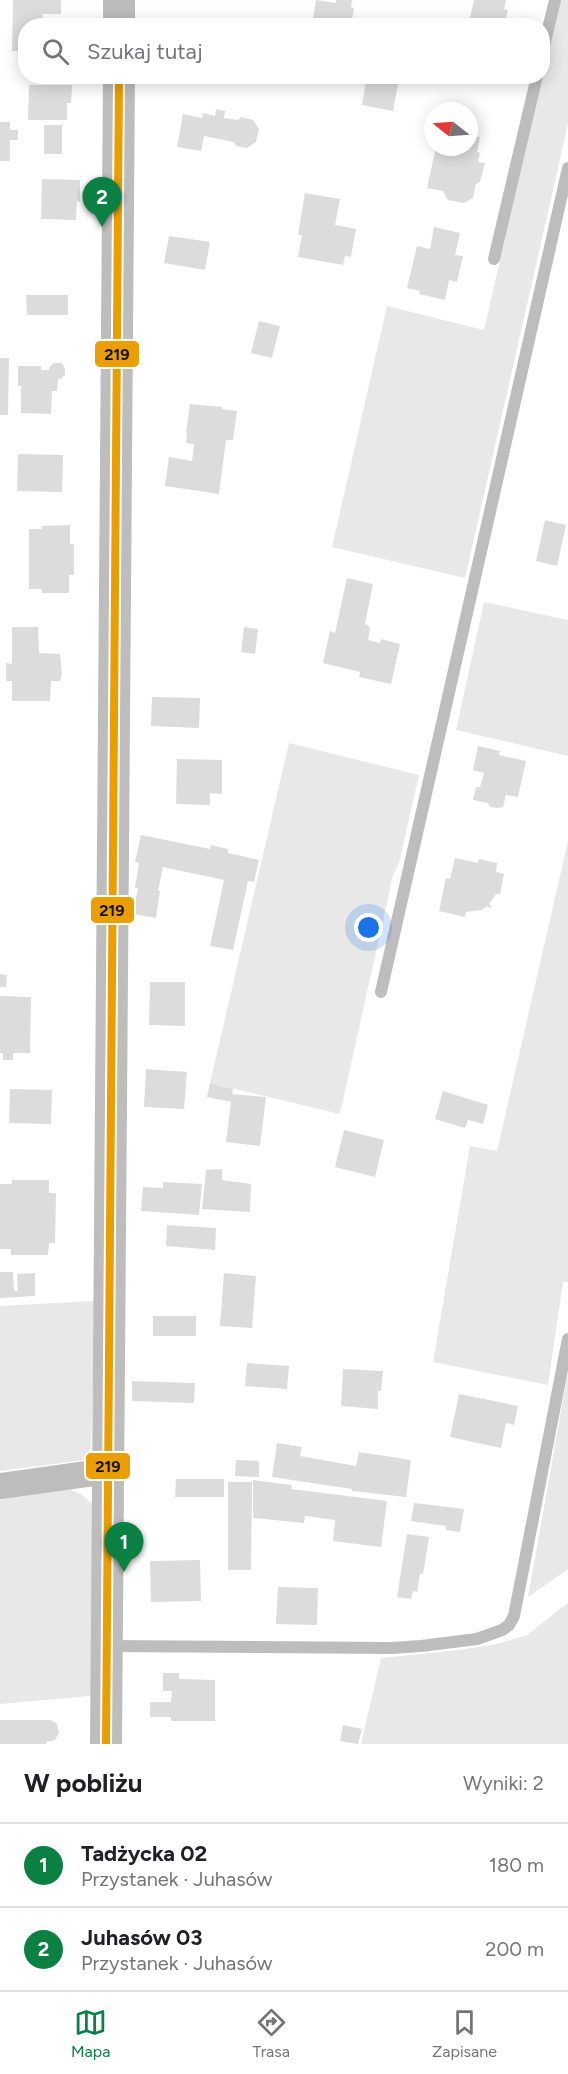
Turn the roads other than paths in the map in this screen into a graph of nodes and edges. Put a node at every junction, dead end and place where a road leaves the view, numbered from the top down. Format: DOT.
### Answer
graph roads {
  1 [pos="119,0"];
  2 [pos="555,0"];
  3 [pos="119,18"];
  4 [pos="550,22"];
  5 [pos="119,84"];
  6 [pos="535,84"];
  7 [pos="568,168"];
  8 [pos="494,259"];
  9 [pos="381,992"];
  10 [pos="568,1339"];
  11 [pos="108,1471"];
  12 [pos="0,1486"];
  13 [pos="105,1646"];
  14 [pos="106,1744"];
  1 -- 3 [label="street"];
  2 -- 4 [label="lane"];
  5 -- 11 [label="street"];
  6 -- 8 [label="lane"];
  7 -- 9 [label="lane"];
  10 -- 13 [label="lane"];
  11 -- 12 [label="street"];
  11 -- 13 [label="street"];
  13 -- 14 [label="street"];
}
